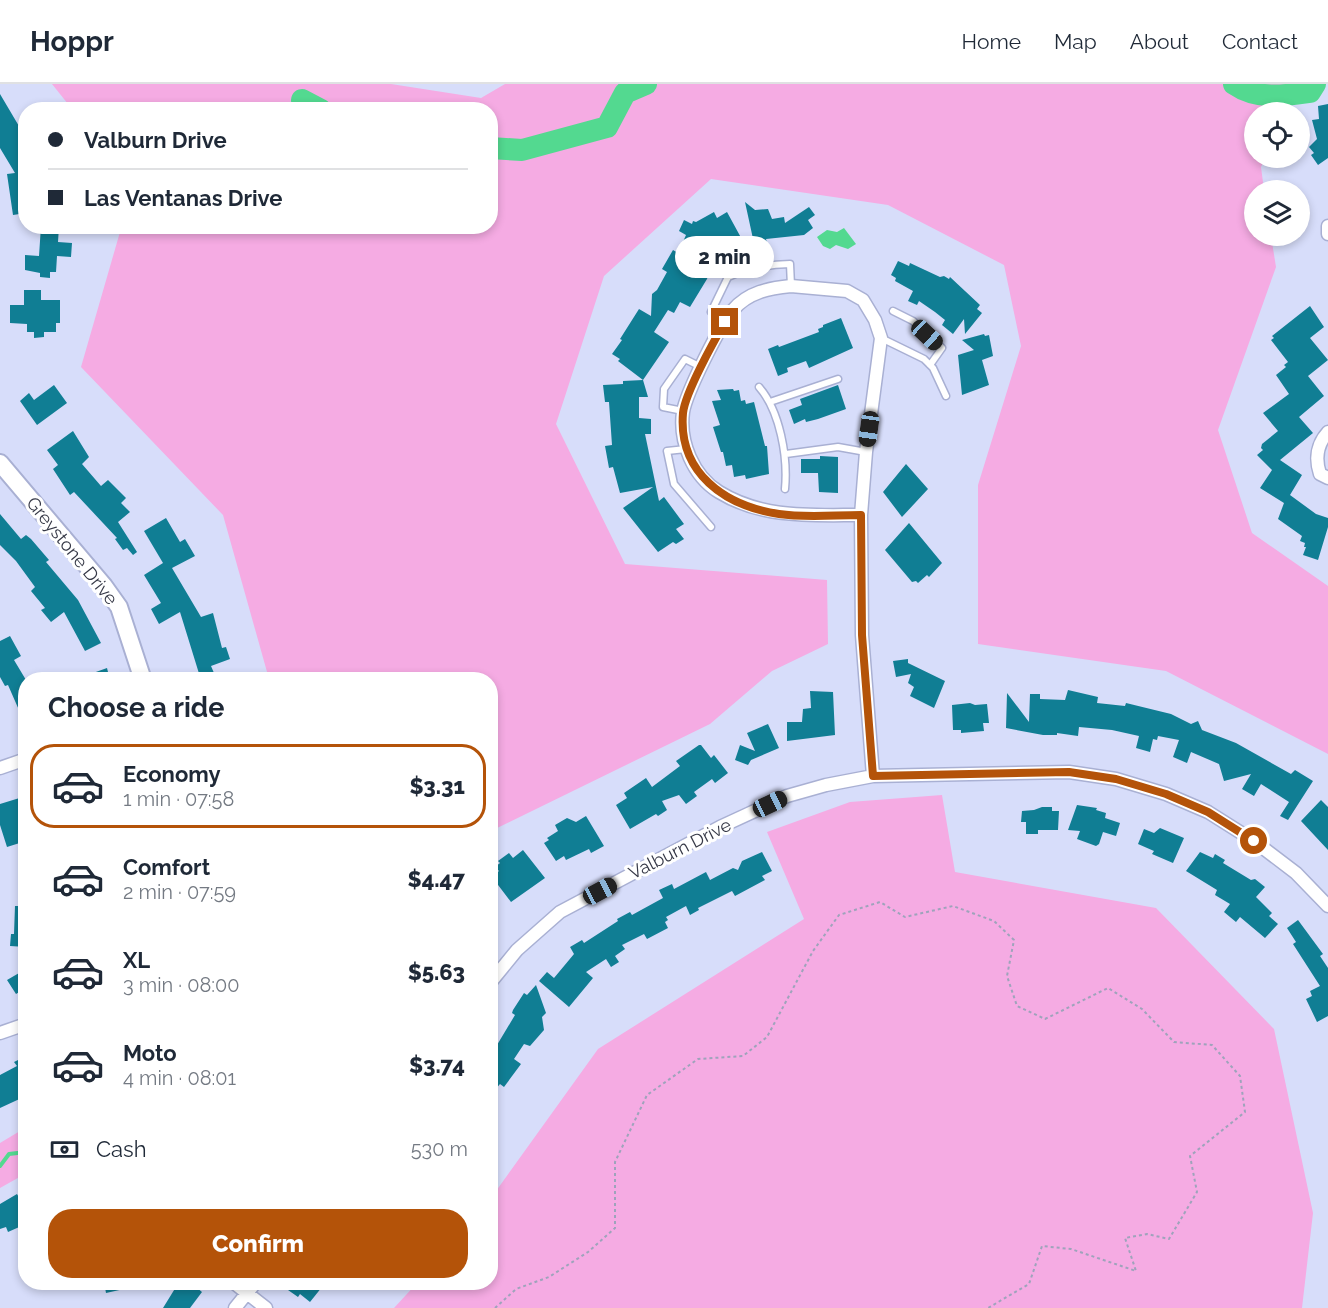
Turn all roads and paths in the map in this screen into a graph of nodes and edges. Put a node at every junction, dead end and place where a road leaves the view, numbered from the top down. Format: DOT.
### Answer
graph roads {
  1 [pos="1328,226"];
  2 [pos="1328,234"];
  3 [pos="791,286"];
  4 [pos="893,312"];
  5 [pos="725,322"];
  6 [pos="881,338"];
  7 [pos="930,365"];
  8 [pos="702,368"];
  9 [pos="837,379"];
  10 [pos="759,387"];
  11 [pos="946,396"];
  12 [pos="770,402"];
  13 [pos="683,411"];
  14 [pos="1328,432"];
  15 [pos="687,448"];
  16 [pos="866,452"];
  17 [pos="786,454"];
  18 [pos="0,463"];
  19 [pos="1328,478"];
  20 [pos="785,489"];
  21 [pos="861,515"];
  22 [pos="711,527"];
  23 [pos="140,672"];
  24 [pos="18,761"];
  25 [pos="0,767"];
  26 [pos="873,776"];
  27 [pos="1328,906"];
  28 [pos="498,973"];
  29 [pos="18,1026"];
  30 [pos="0,1032"];
  31 [pos="244,1290"];
  32 [pos="250,1290"];
  33 [pos="248,1293"];
  34 [pos="236,1308"];
  35 [pos="266,1308"];
  36 [pos="495,1308"];
  37 [pos="988,1308"];
  1 -- 2 [label="street"];
  3 -- 5 [label="street"];
  3 -- 5 [label="lane"];
  3 -- 6 [label="street"];
  4 -- 7 [label="lane"];
  5 -- 8 [label="street"];
  6 -- 7 [label="lane"];
  6 -- 16 [label="street"];
  7 -- 11 [label="lane"];
  8 -- 13 [label="street"];
  8 -- 13 [label="lane"];
  9 -- 12 [label="lane"];
  10 -- 12 [label="lane"];
  12 -- 17 [label="lane"];
  13 -- 15 [label="street"];
  14 -- 19 [label="street"];
  15 -- 21 [label="street"];
  15 -- 22 [label="lane"];
  16 -- 17 [label="lane"];
  16 -- 21 [label="street"];
  17 -- 20 [label="lane"];
  18 -- 23 [label="street, Greystone Drive"];
  21 -- 26 [label="street"];
  24 -- 25 [label="street"];
  26 -- 27 [label="street, Valburn Drive"];
  26 -- 28 [label="street, Valburn Drive"];
  29 -- 30 [label="street"];
  31 -- 33 [label="street"];
  32 -- 33 [label="street"];
  33 -- 34 [label="street"];
  33 -- 35 [label="street"];
  36 -- 37 [label="path"];
}
